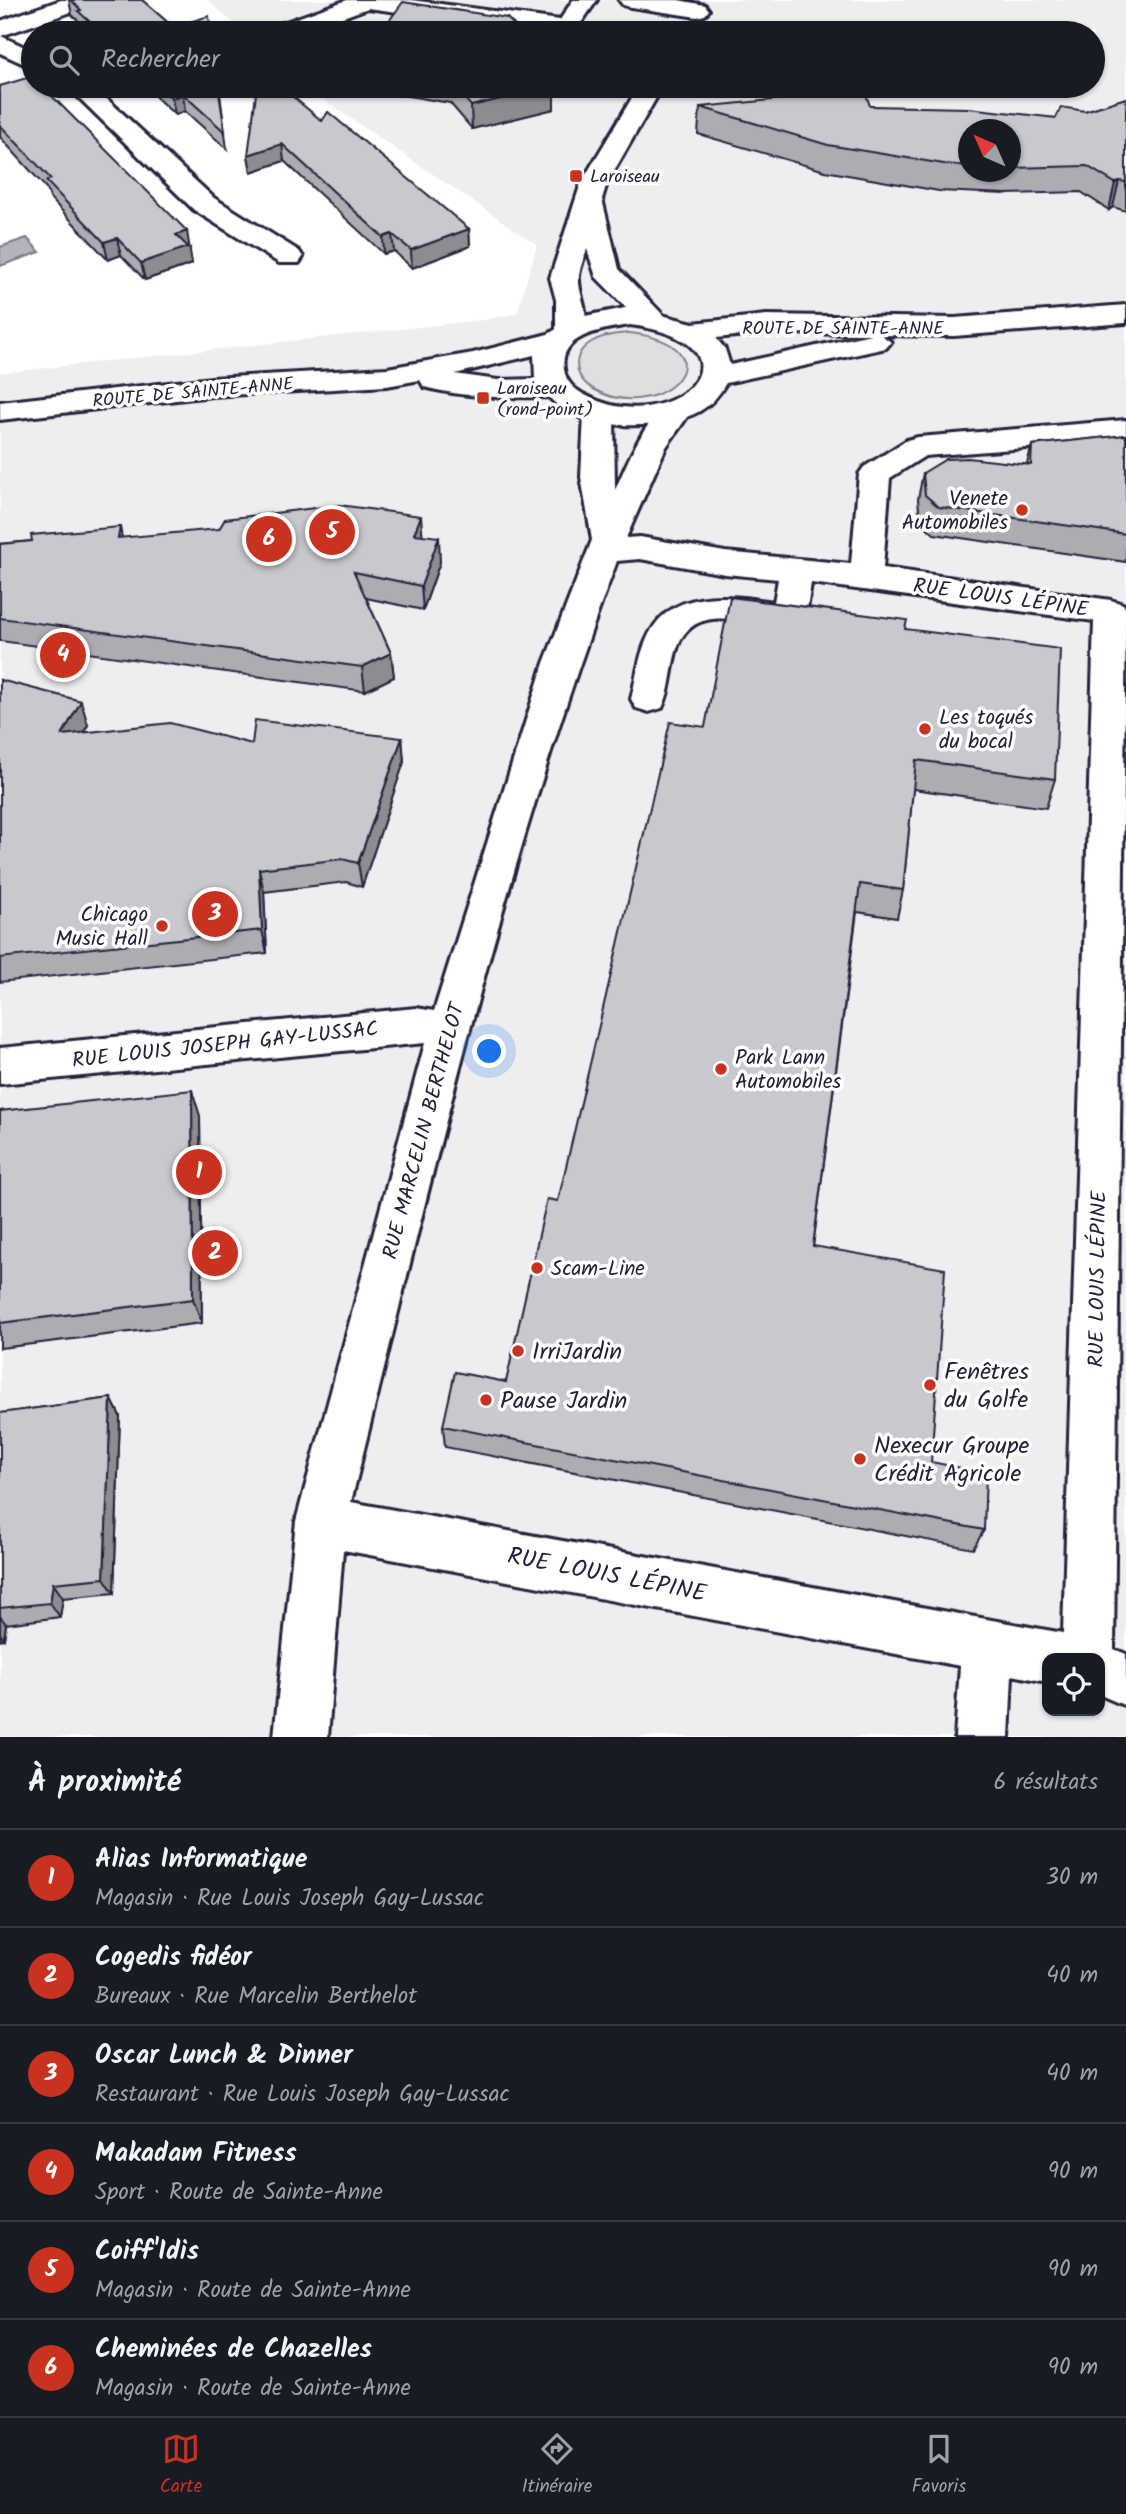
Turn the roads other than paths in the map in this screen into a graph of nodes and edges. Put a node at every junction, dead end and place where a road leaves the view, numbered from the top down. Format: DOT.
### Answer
graph roads {
  1 [pos="84,0"];
  2 [pos="584,0"];
  3 [pos="631,0"];
  4 [pos="702,5"];
  5 [pos="23,21"];
  6 [pos="310,21"];
  7 [pos="514,21"];
  8 [pos="570,21"];
  9 [pos="691,21"];
  10 [pos="21,22"];
  11 [pos="0,29"];
  12 [pos="0,43"];
  13 [pos="21,54"];
  14 [pos="92,98"];
  15 [pos="644,98"];
  16 [pos="589,200"];
  17 [pos="289,257"];
  18 [pos="1126,314"];
  19 [pos="652,318"];
  20 [pos="954,327"];
  21 [pos="690,332"];
  22 [pos="564,335"];
  23 [pos="387,377"];
  24 [pos="714,377"];
  25 [pos="554,388"];
  26 [pos="677,410"];
  27 [pos="0,411"];
  28 [pos="599,414"];
  29 [pos="1126,430"];
  30 [pos="607,546"];
  31 [pos="797,569"];
  32 [pos="866,578"];
  33 [pos="649,699"];
  34 [pos="1115,906"];
  35 [pos="449,1030"];
  36 [pos="0,1066"];
  37 [pos="1112,1172"];
  38 [pos="1112,1260"];
  39 [pos="321,1521"];
  40 [pos="988,1645"];
  41 [pos="1088,1653"];
  42 [pos="1042,1655"];
  43 [pos="1105,1671"];
  44 [pos="1126,1679"];
  45 [pos="301,1737"];
  46 [pos="982,1737"];
  1 -- 5 [label="street"];
  2 -- 8 [label="street"];
  3 -- 4 [label="street"];
  4 -- 9 [label="street"];
  6 -- 7 [label="street"];
  10 -- 11 [label="street"];
  12 -- 13 [label="street"];
  14 -- 17 [label="street"];
  15 -- 16 [label="street"];
  16 -- 19 [label="street"];
  16 -- 22 [label="street"];
  18 -- 20 [label="street, ROUTE DE SAINTE-ANNE"];
  19 -- 21 [label="street"];
  19 -- 22 [label="street"];
  20 -- 21 [label="street, ROUTE DE SAINTE-ANNE"];
  20 -- 24 [label="street, ROUTE DE SAINTE-ANNE"];
  21 -- 24 [label="street"];
  22 -- 23 [label="street, ROUTE DE SAINTE-ANNE"];
  22 -- 25 [label="street"];
  23 -- 25 [label="street, ROUTE DE SAINTE-ANNE"];
  23 -- 27 [label="street, ROUTE DE SAINTE-ANNE"];
  24 -- 26 [label="street"];
  25 -- 28 [label="street"];
  26 -- 28 [label="street"];
  26 -- 30 [label="street, RUE MARCELIN BERTHELOT"];
  28 -- 30 [label="street"];
  29 -- 32 [label="street"];
  30 -- 31 [label="street, RUE LOUIS LÉPINE"];
  30 -- 35 [label="street, RUE MARCELIN BERTHELOT"];
  31 -- 32 [label="street, RUE LOUIS LÉPINE"];
  31 -- 33 [label="street"];
  32 -- 34 [label="street, RUE LOUIS LÉPINE"];
  34 -- 37 [label="street, RUE LOUIS LÉPINE"];
  35 -- 36 [label="street, RUE LOUIS JOSEPH GAY-LUSSAC"];
  35 -- 39 [label="street, RUE MARCELIN BERTHELOT"];
  37 -- 38 [label="street, RUE LOUIS LÉPINE"];
  38 -- 41 [label="street, RUE LOUIS LÉPINE"];
  39 -- 40 [label="street, RUE LOUIS LÉPINE"];
  39 -- 45 [label="street, RUE MARCELIN BERTHELOT"];
  40 -- 42 [label="street, RUE LOUIS LÉPINE"];
  40 -- 46 [label="street"];
  43 -- 44 [label="street"];
}
